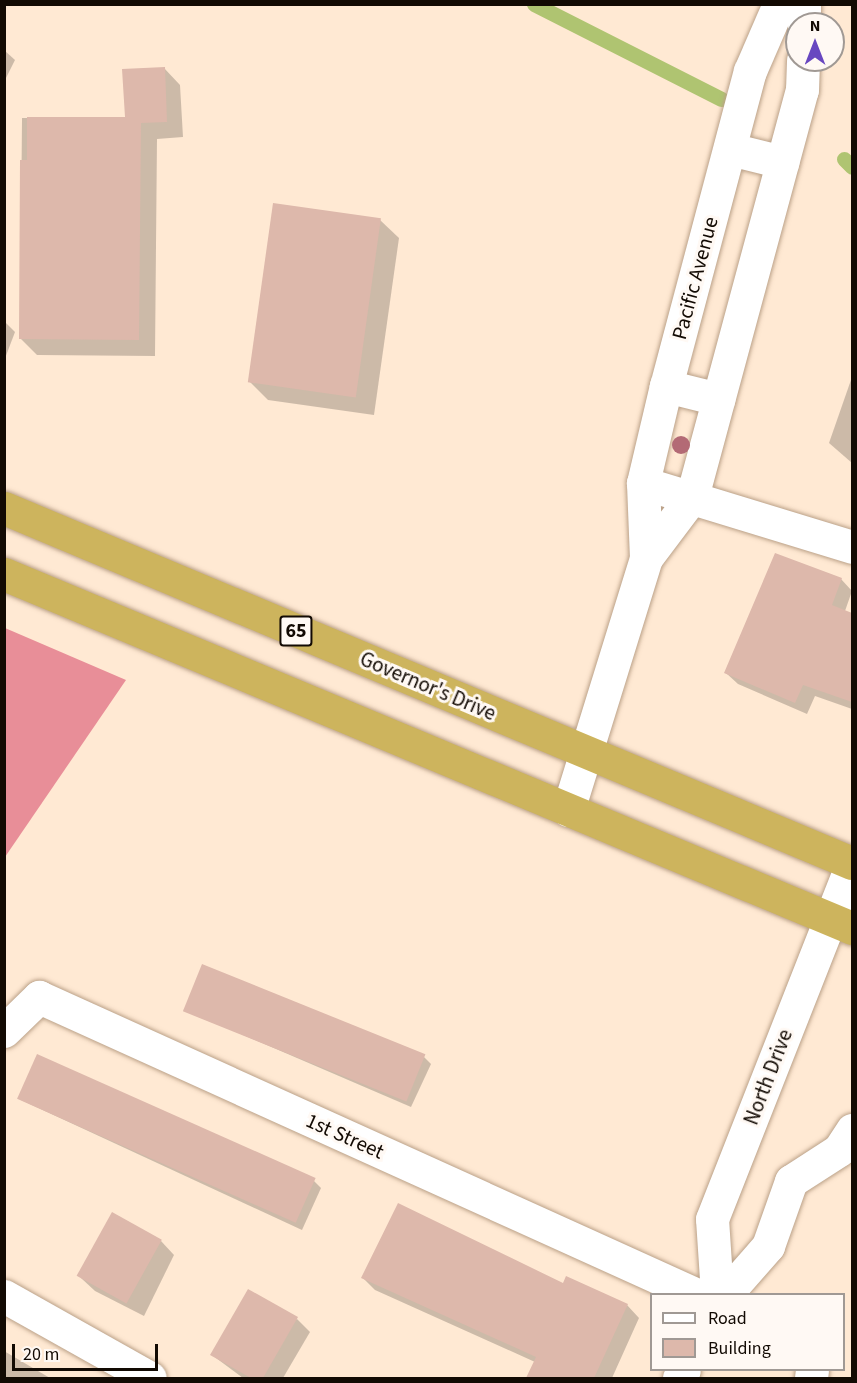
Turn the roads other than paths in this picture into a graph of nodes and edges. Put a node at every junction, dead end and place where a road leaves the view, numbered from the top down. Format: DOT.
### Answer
graph roads {
  1 [pos="779,4"];
  2 [pos="803,72"];
  3 [pos="730,149"];
  4 [pos="782,162"];
  5 [pos="666,386"];
  6 [pos="718,399"];
  7 [pos="643,483"];
  8 [pos="692,497"];
  9 [pos="4,508"];
  10 [pos="852,547"];
  11 [pos="646,558"];
  12 [pos="4,574"];
  13 [pos="588,753"];
  14 [pos="568,810"];
  15 [pos="852,863"];
  16 [pos="843,924"];
  17 [pos="4,1030"];
  18 [pos="852,1130"];
  19 [pos="693,1293"];
  20 [pos="717,1293"];
  21 [pos="727,1293"];
  22 [pos="4,1296"];
  23 [pos="150,1378"];
  1 -- 3 [label="street, Pacific Avenue"];
  2 -- 4 [label="street, Pacific Avenue"];
  3 -- 4 [label="street"];
  3 -- 5 [label="street, Pacific Avenue"];
  4 -- 6 [label="street, Pacific Avenue"];
  5 -- 6 [label="street"];
  5 -- 7 [label="street, Pacific Avenue"];
  6 -- 8 [label="street, Pacific Avenue"];
  7 -- 8 [label="street"];
  7 -- 11 [label="street, Pacific Avenue"];
  8 -- 10 [label="street"];
  8 -- 11 [label="street, Pacific Avenue"];
  9 -- 13 [label="highway, Governor's Drive / 65"];
  11 -- 13 [label="street, Pacific Avenue"];
  12 -- 14 [label="highway"];
  13 -- 14 [label="street, Pacific Avenue"];
  13 -- 15 [label="highway, Governor's Drive / 65"];
  14 -- 16 [label="highway"];
  15 -- 16 [label="street, North Drive"];
  16 -- 20 [label="street, North Drive"];
  17 -- 19 [label="street, 1st Street"];
  18 -- 21 [label="street"];
  22 -- 23 [label="street"];
}
